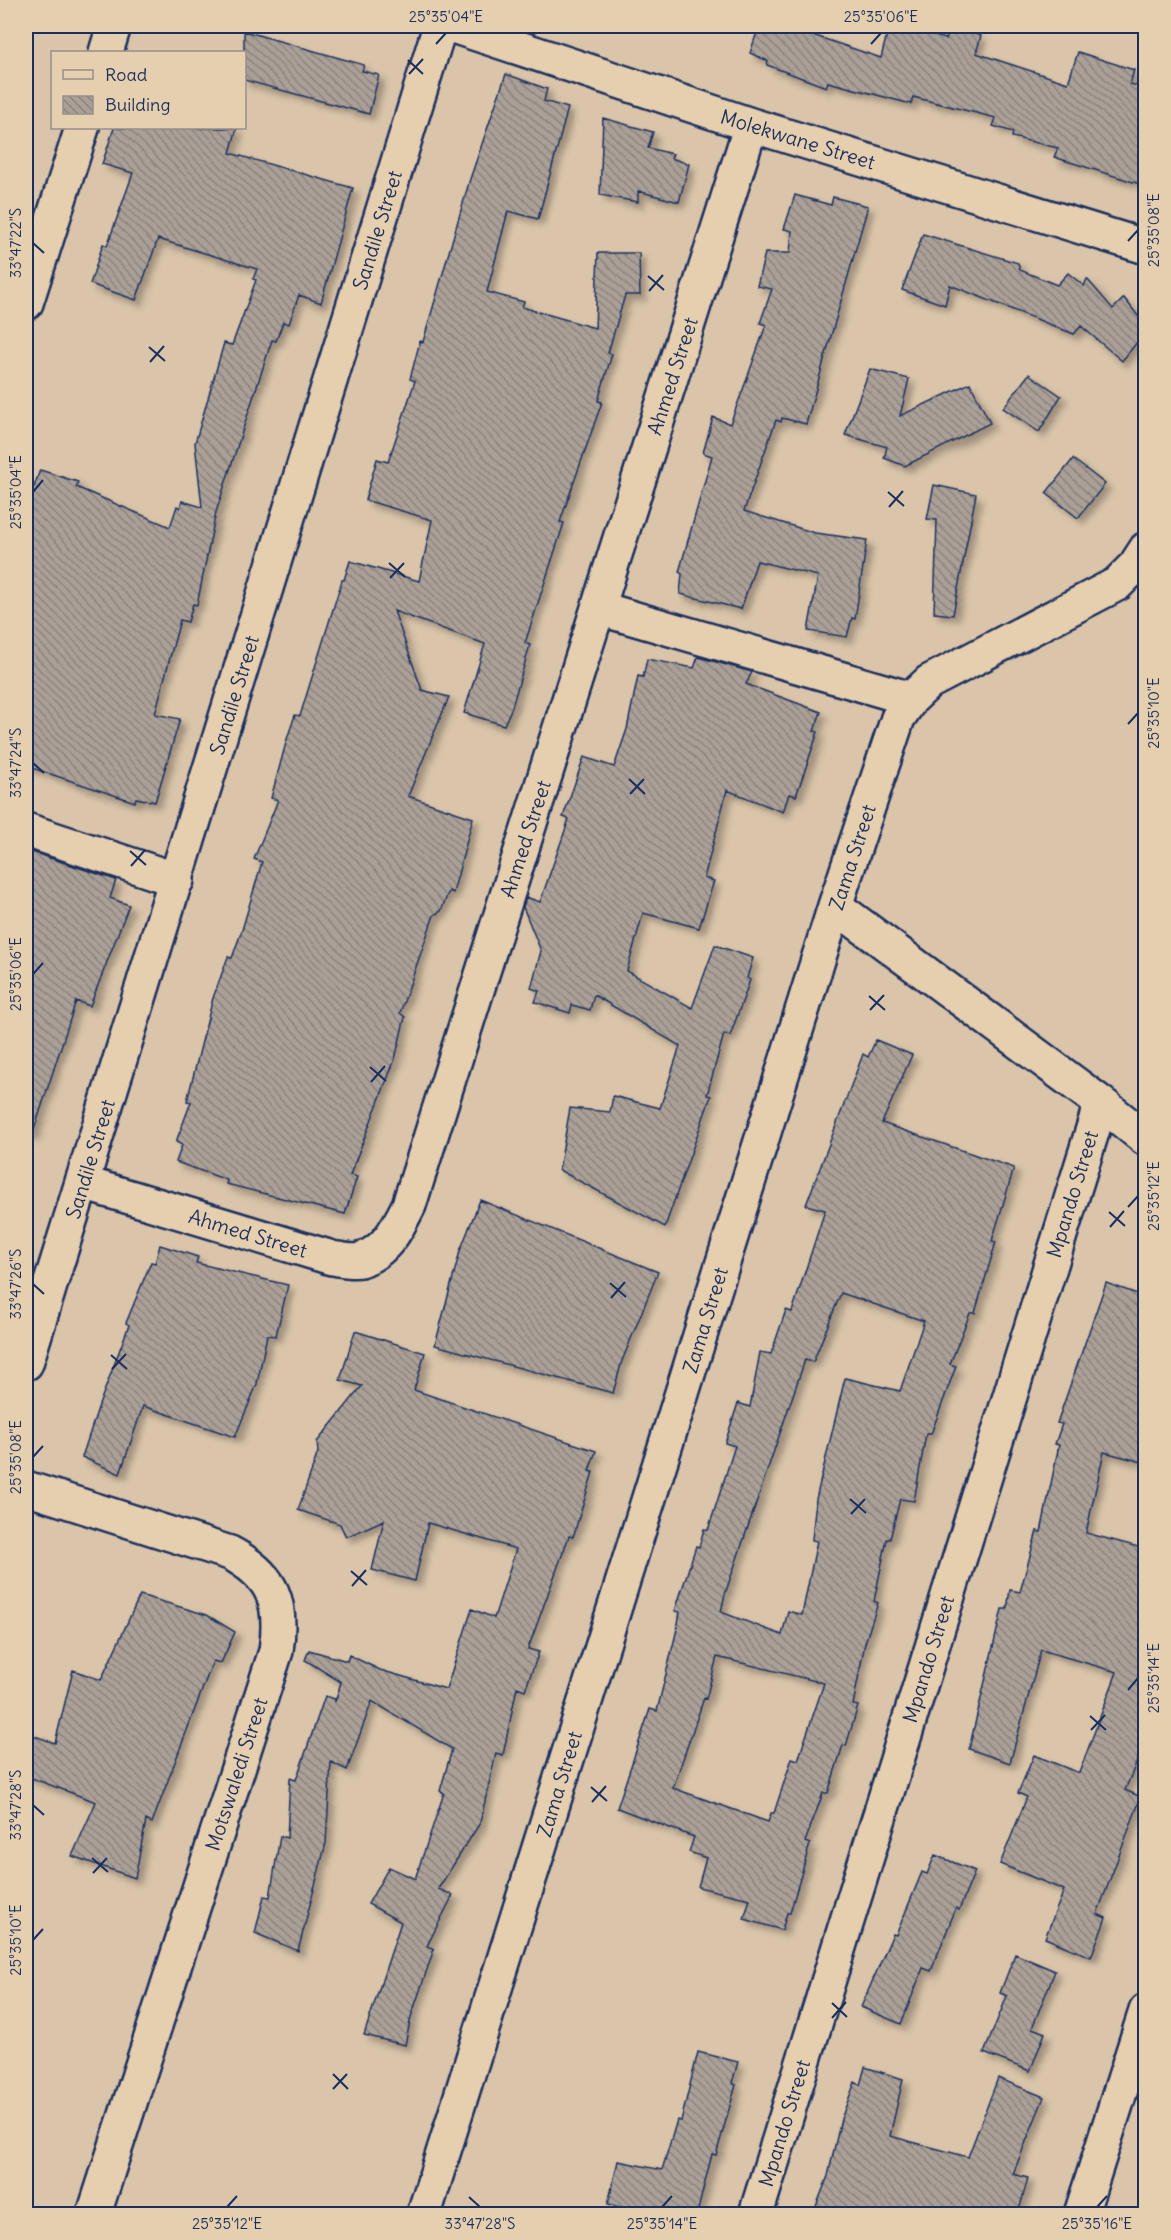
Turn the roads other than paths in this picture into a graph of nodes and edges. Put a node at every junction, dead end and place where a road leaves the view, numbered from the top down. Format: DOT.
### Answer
graph roads {
  1 [pos="114,26"];
  2 [pos="440,26"];
  3 [pos="453,26"];
  4 [pos="106,51"];
  5 [pos="751,125"];
  6 [pos="82,129"];
  7 [pos="1146,247"];
  8 [pos="26,303"];
  9 [pos="1146,549"];
  10 [pos="598,608"];
  11 [pos="911,699"];
  12 [pos="26,830"];
  13 [pos="177,880"];
  14 [pos="835,906"];
  15 [pos="1101,1102"];
  16 [pos="1146,1139"];
  17 [pos="83,1183"];
  18 [pos="26,1363"];
  19 [pos="26,1488"];
  20 [pos="1146,2011"];
  21 [pos="94,2214"];
  22 [pos="424,2214"];
  23 [pos="756,2214"];
  24 [pos="1081,2214"];
  1 -- 4 [label="street"];
  2 -- 13 [label="street, Sandile Street"];
  3 -- 5 [label="street, Molekwane Street"];
  5 -- 7 [label="street, Molekwane Street"];
  5 -- 10 [label="street, Ahmed Street"];
  6 -- 8 [label="street"];
  9 -- 11 [label="street, Zama Street"];
  10 -- 11 [label="street"];
  10 -- 17 [label="street, Ahmed Street"];
  11 -- 14 [label="street, Zama Street"];
  12 -- 13 [label="street"];
  13 -- 17 [label="street, Sandile Street"];
  14 -- 15 [label="street"];
  14 -- 22 [label="street, Zama Street"];
  15 -- 16 [label="street"];
  15 -- 23 [label="street, Mpando Street"];
  17 -- 18 [label="street, Sandile Street"];
  19 -- 21 [label="street, Motswaledi Street"];
  20 -- 24 [label="street"];
}
